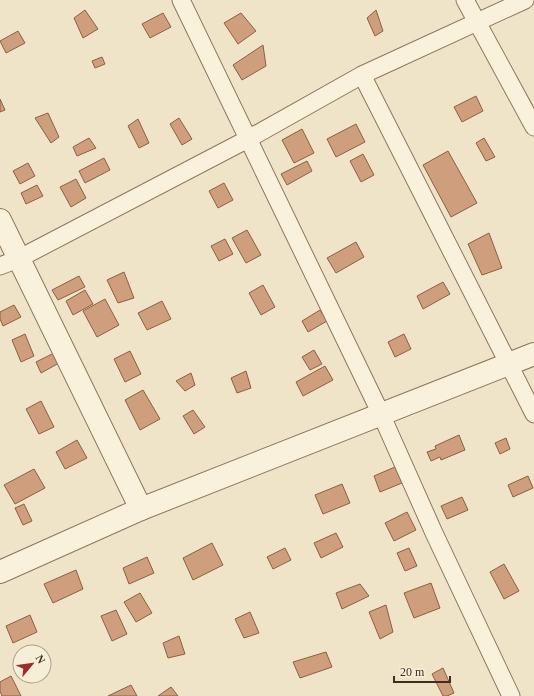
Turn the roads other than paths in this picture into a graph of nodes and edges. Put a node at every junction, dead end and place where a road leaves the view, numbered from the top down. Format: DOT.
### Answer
graph roads {
  1 [pos="181,0"];
  2 [pos="466,0"];
  3 [pos="525,0"];
  4 [pos="476,22"];
  5 [pos="362,75"];
  6 [pos="534,127"];
  7 [pos="248,139"];
  8 [pos="0,220"];
  9 [pos="9,262"];
  10 [pos="534,354"];
  11 [pos="509,364"];
  12 [pos="381,414"];
  13 [pos="534,414"];
  14 [pos="141,509"];
  15 [pos="0,572"];
  16 [pos="511,696"];
  1 -- 7 [label="street"];
  2 -- 4 [label="street"];
  3 -- 4 [label="street"];
  4 -- 5 [label="street"];
  4 -- 6 [label="street"];
  5 -- 7 [label="street"];
  5 -- 11 [label="street"];
  7 -- 9 [label="street"];
  7 -- 12 [label="street"];
  8 -- 9 [label="street"];
  9 -- 14 [label="street"];
  10 -- 11 [label="street"];
  11 -- 12 [label="street"];
  11 -- 13 [label="street"];
  12 -- 14 [label="street"];
  12 -- 16 [label="street"];
  14 -- 15 [label="street"];
}
